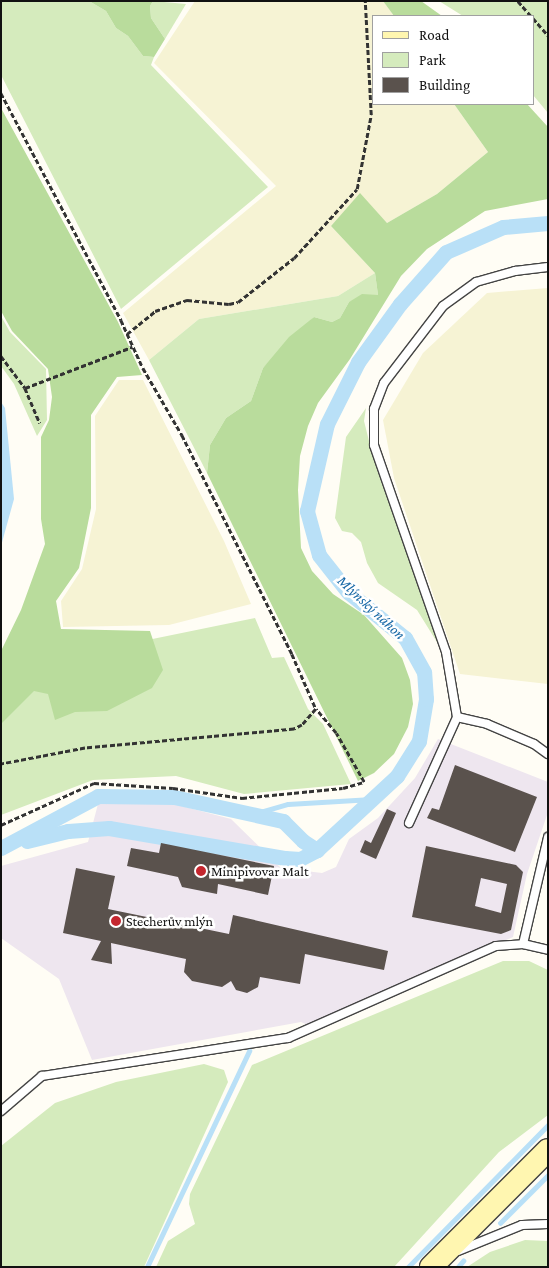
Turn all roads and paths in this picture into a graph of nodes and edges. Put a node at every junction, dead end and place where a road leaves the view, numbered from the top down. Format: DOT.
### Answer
graph roads {
  1 [pos="365,1"];
  2 [pos="518,1"];
  3 [pos="530,15"];
  4 [pos="534,19"];
  5 [pos="548,35"];
  6 [pos="1,93"];
  7 [pos="548,267"];
  8 [pos="127,334"];
  9 [pos="132,346"];
  10 [pos="1,356"];
  11 [pos="25,388"];
  12 [pos="40,423"];
  13 [pos="316,709"];
  14 [pos="457,717"];
  15 [pos="548,754"];
  16 [pos="1,764"];
  17 [pos="408,823"];
  18 [pos="1,825"];
  19 [pos="548,837"];
  20 [pos="523,944"];
  21 [pos="548,950"];
  22 [pos="1,1111"];
  23 [pos="548,1150"];
  24 [pos="548,1224"];
  25 [pos="434,1263"];
  1 -- 8 [label="path"];
  2 -- 3 [label="path"];
  4 -- 5 [label="path"];
  6 -- 8 [label="path"];
  7 -- 14 [label="lane"];
  8 -- 9 [label="path"];
  9 -- 11 [label="path"];
  9 -- 13 [label="path"];
  10 -- 11 [label="path"];
  11 -- 12 [label="path"];
  13 -- 16 [label="path"];
  13 -- 18 [label="path"];
  14 -- 15 [label="lane"];
  14 -- 17 [label="lane"];
  19 -- 20 [label="lane"];
  20 -- 21 [label="lane"];
  20 -- 22 [label="lane"];
  23 -- 25 [label="main road"];
  24 -- 25 [label="lane"];
}
